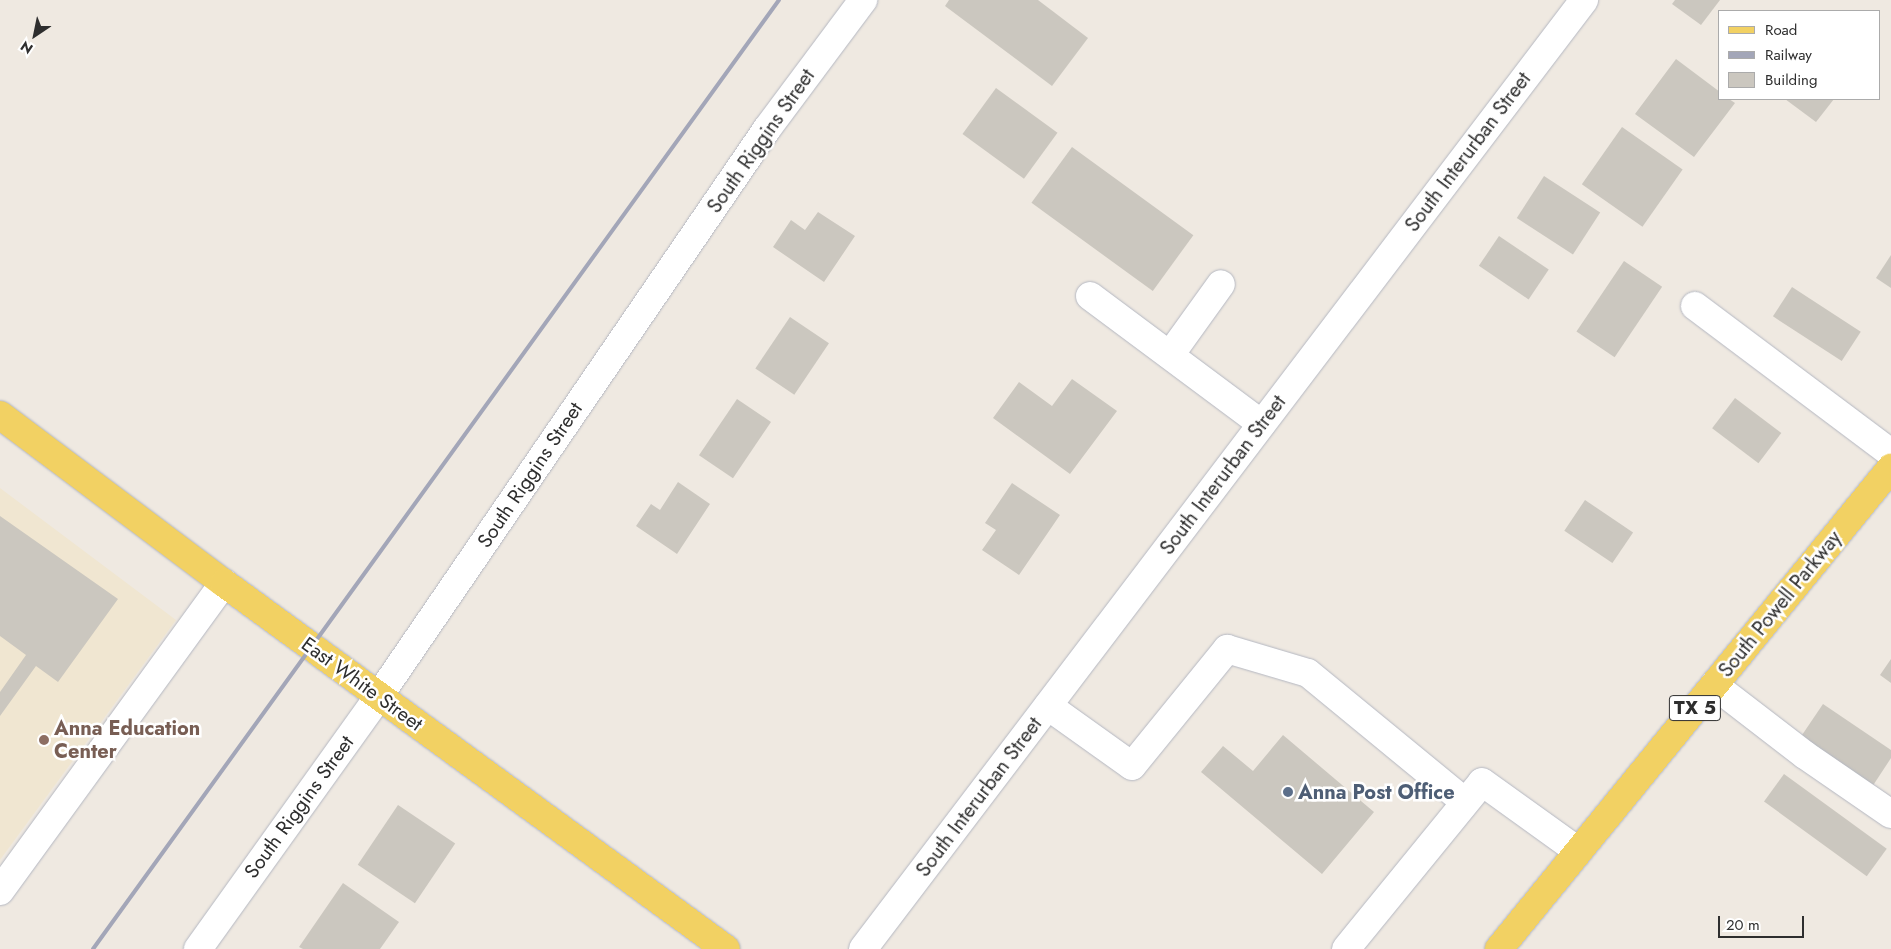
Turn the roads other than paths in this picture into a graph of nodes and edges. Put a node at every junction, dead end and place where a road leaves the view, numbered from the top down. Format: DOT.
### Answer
graph roads {
  1 [pos="862,0"];
  2 [pos="1584,0"];
  3 [pos="1221,284"];
  4 [pos="1090,296"];
  5 [pos="1695,306"];
  6 [pos="1170,355"];
  7 [pos="0,415"];
  8 [pos="1262,424"];
  9 [pos="1891,453"];
  10 [pos="1891,468"];
  11 [pos="224,583"];
  12 [pos="1714,685"];
  13 [pos="379,696"];
  14 [pos="1048,706"];
  15 [pos="1465,802"];
  16 [pos="1891,814"];
  17 [pos="1578,851"];
  18 [pos="0,891"];
  19 [pos="198,949"];
  20 [pos="726,949"];
  21 [pos="863,949"];
  22 [pos="1346,949"];
  23 [pos="1499,949"];
  1 -- 13 [label="street, South Riggins Street"];
  2 -- 8 [label="street, South Interurban Street"];
  3 -- 6 [label="street"];
  4 -- 6 [label="street"];
  5 -- 9 [label="street"];
  6 -- 8 [label="street"];
  7 -- 11 [label="main road, East White Street"];
  8 -- 14 [label="street, South Interurban Street"];
  10 -- 12 [label="main road, South Powell Parkway / TX 5"];
  11 -- 13 [label="main road, East White Street"];
  11 -- 18 [label="street"];
  12 -- 16 [label="street"];
  12 -- 17 [label="main road, South Powell Parkway / TX 5"];
  13 -- 19 [label="street, South Riggins Street"];
  13 -- 20 [label="main road, East White Street"];
  14 -- 15 [label="street"];
  14 -- 21 [label="street, South Interurban Street"];
  15 -- 17 [label="street"];
  15 -- 22 [label="street"];
  17 -- 23 [label="main road, South Powell Parkway / TX 5"];
}
